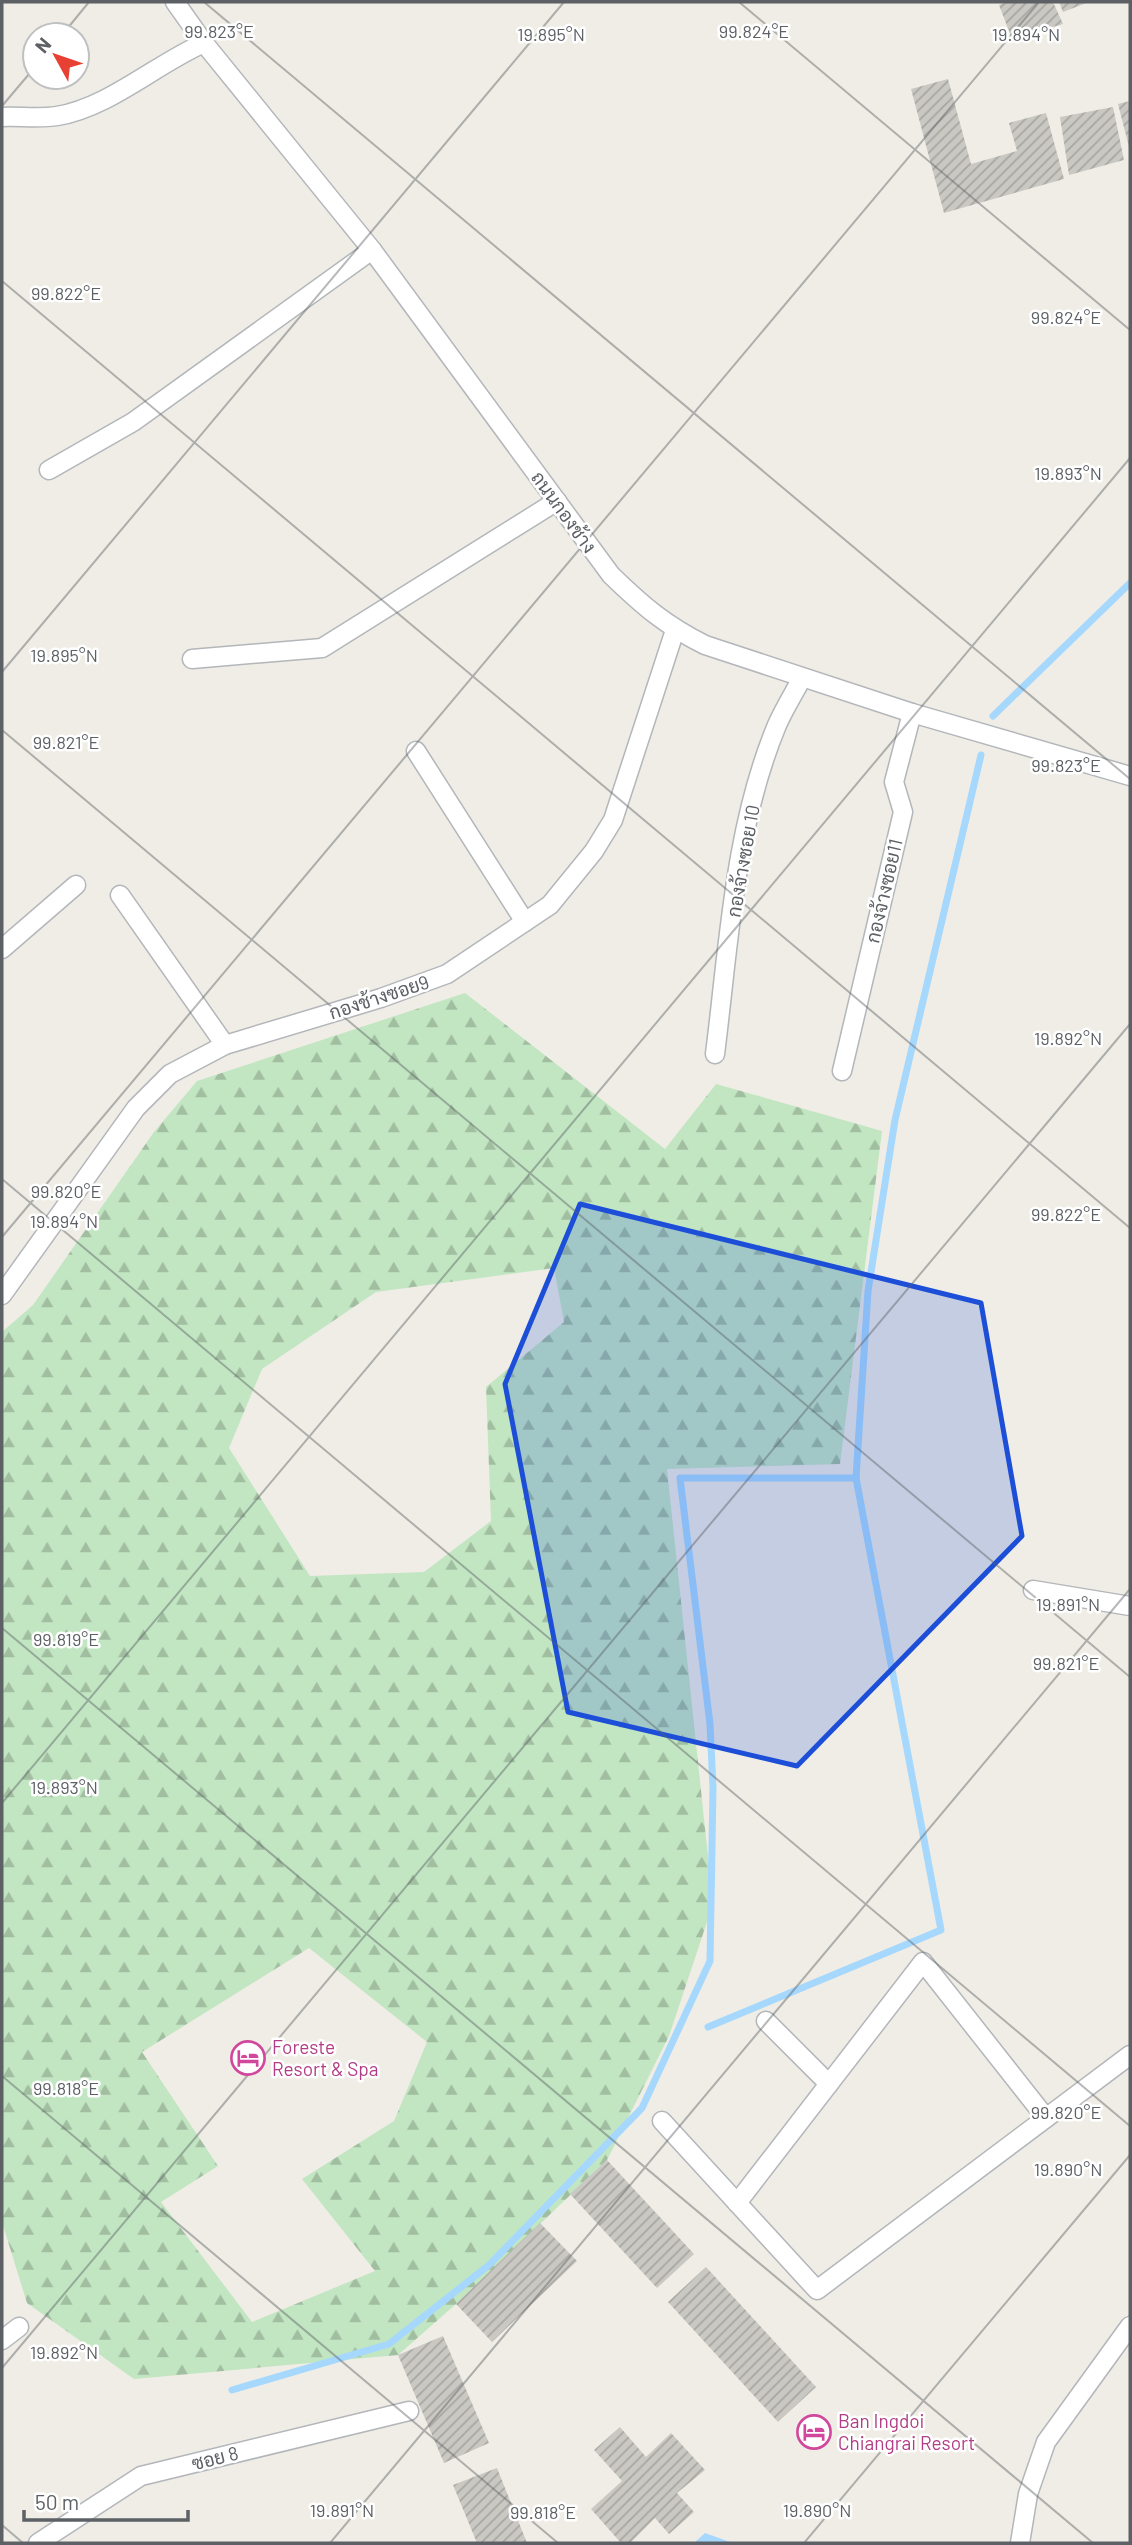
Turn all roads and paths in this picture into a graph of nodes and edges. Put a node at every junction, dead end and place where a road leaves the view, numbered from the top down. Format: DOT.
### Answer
graph roads {
  1 [pos="177,3"];
  2 [pos="204,43"];
  3 [pos="2,117"];
  4 [pos="372,250"];
  5 [pos="49,470"];
  6 [pos="557,501"];
  7 [pos="675,630"];
  8 [pos="192,659"];
  9 [pos="802,678"];
  10 [pos="912,713"];
  11 [pos="416,751"];
  12 [pos="1130,776"];
  13 [pos="76,885"];
  14 [pos="120,895"];
  15 [pos="525,922"];
  16 [pos="2,948"];
  17 [pos="225,1045"];
  18 [pos="715,1054"];
  19 [pos="842,1070"];
  20 [pos="2,1295"];
  21 [pos="1033,1590"];
  22 [pos="1130,1606"];
  23 [pos="766,2021"];
  24 [pos="1130,2055"];
  25 [pos="829,2084"];
  26 [pos="1046,2118"];
  27 [pos="662,2121"];
  28 [pos="737,2203"];
  29 [pos="1130,2326"];
  30 [pos="19,2328"];
  31 [pos="2,2340"];
  32 [pos="409,2411"];
  33 [pos="38,2543"];
  34 [pos="1020,2543"];
  1 -- 2 [label="street, ถนนกองช้าง"];
  2 -- 3 [label="street"];
  2 -- 4 [label="street, ถนนกองช้าง"];
  4 -- 5 [label="street"];
  4 -- 6 [label="street, ถนนกองช้าง"];
  6 -- 7 [label="street, ถนนกองช้าง"];
  6 -- 8 [label="street"];
  7 -- 9 [label="street, ถนนกองช้าง"];
  7 -- 15 [label="street, กองช้างซอย9"];
  9 -- 10 [label="street, ถนนกองช้าง"];
  9 -- 18 [label="street, กองจ้างซอย 10"];
  10 -- 12 [label="street, ถนนกองช้าง"];
  10 -- 19 [label="street, กองจ้างซอย11"];
  11 -- 15 [label="street"];
  13 -- 16 [label="street"];
  14 -- 17 [label="street"];
  15 -- 17 [label="street, กองช้างซอย9"];
  17 -- 20 [label="street, กองช้างซอย9"];
  21 -- 22 [label="street"];
  23 -- 25 [label="street"];
  24 -- 26 [label="street"];
  25 -- 26 [label="street"];
  25 -- 28 [label="street"];
  26 -- 28 [label="street"];
  27 -- 28 [label="street"];
  29 -- 34 [label="street"];
  30 -- 31 [label="street"];
  32 -- 33 [label="street, ซอย 8"];
}
